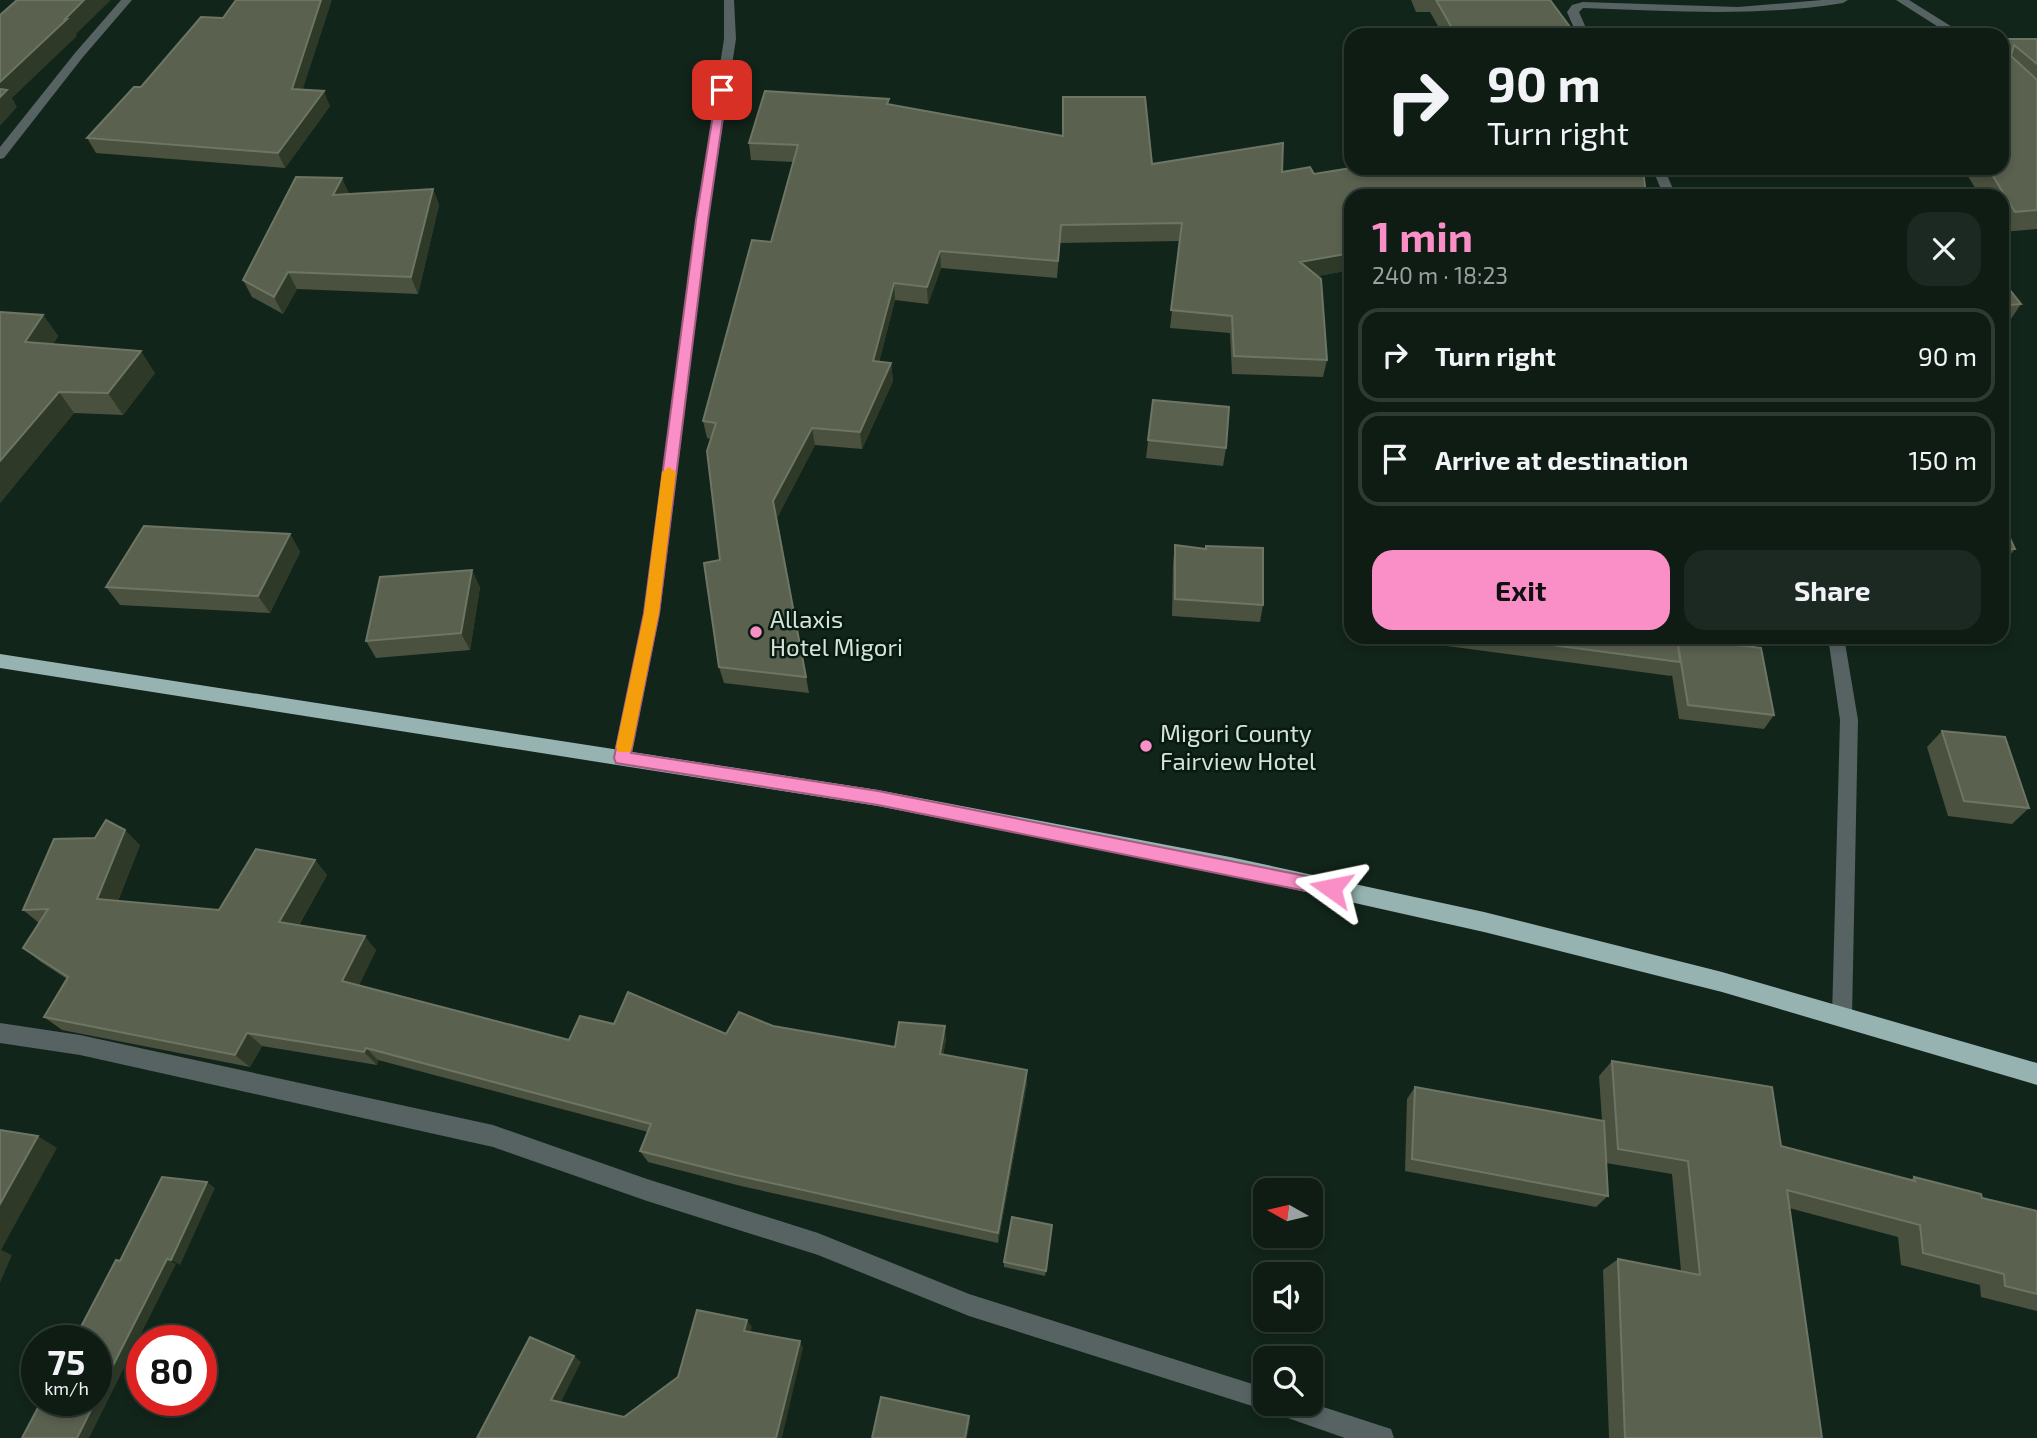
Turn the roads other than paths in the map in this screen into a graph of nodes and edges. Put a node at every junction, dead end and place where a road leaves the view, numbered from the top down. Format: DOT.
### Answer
graph roads {
  1 [pos="127,0"];
  2 [pos="729,0"];
  3 [pos="1843,0"];
  4 [pos="1901,0"];
  5 [pos="1580,28"];
  6 [pos="1947,28"];
  7 [pos="0,155"];
  8 [pos="1837,644"];
  9 [pos="0,661"];
  10 [pos="622,758"];
  11 [pos="1842,1017"];
  12 [pos="0,1033"];
  13 [pos="2037,1074"];
  14 [pos="1253,1396"];
  15 [pos="1314,1416"];
  16 [pos="1382,1438"];
  1 -- 7 [label="street"];
  2 -- 10 [label="street"];
  3 -- 5 [label="street"];
  4 -- 6 [label="street"];
  8 -- 11 [label="street"];
  9 -- 10 [label="highway"];
  10 -- 11 [label="highway"];
  11 -- 13 [label="highway"];
  12 -- 14 [label="street"];
  15 -- 16 [label="street"];
}
